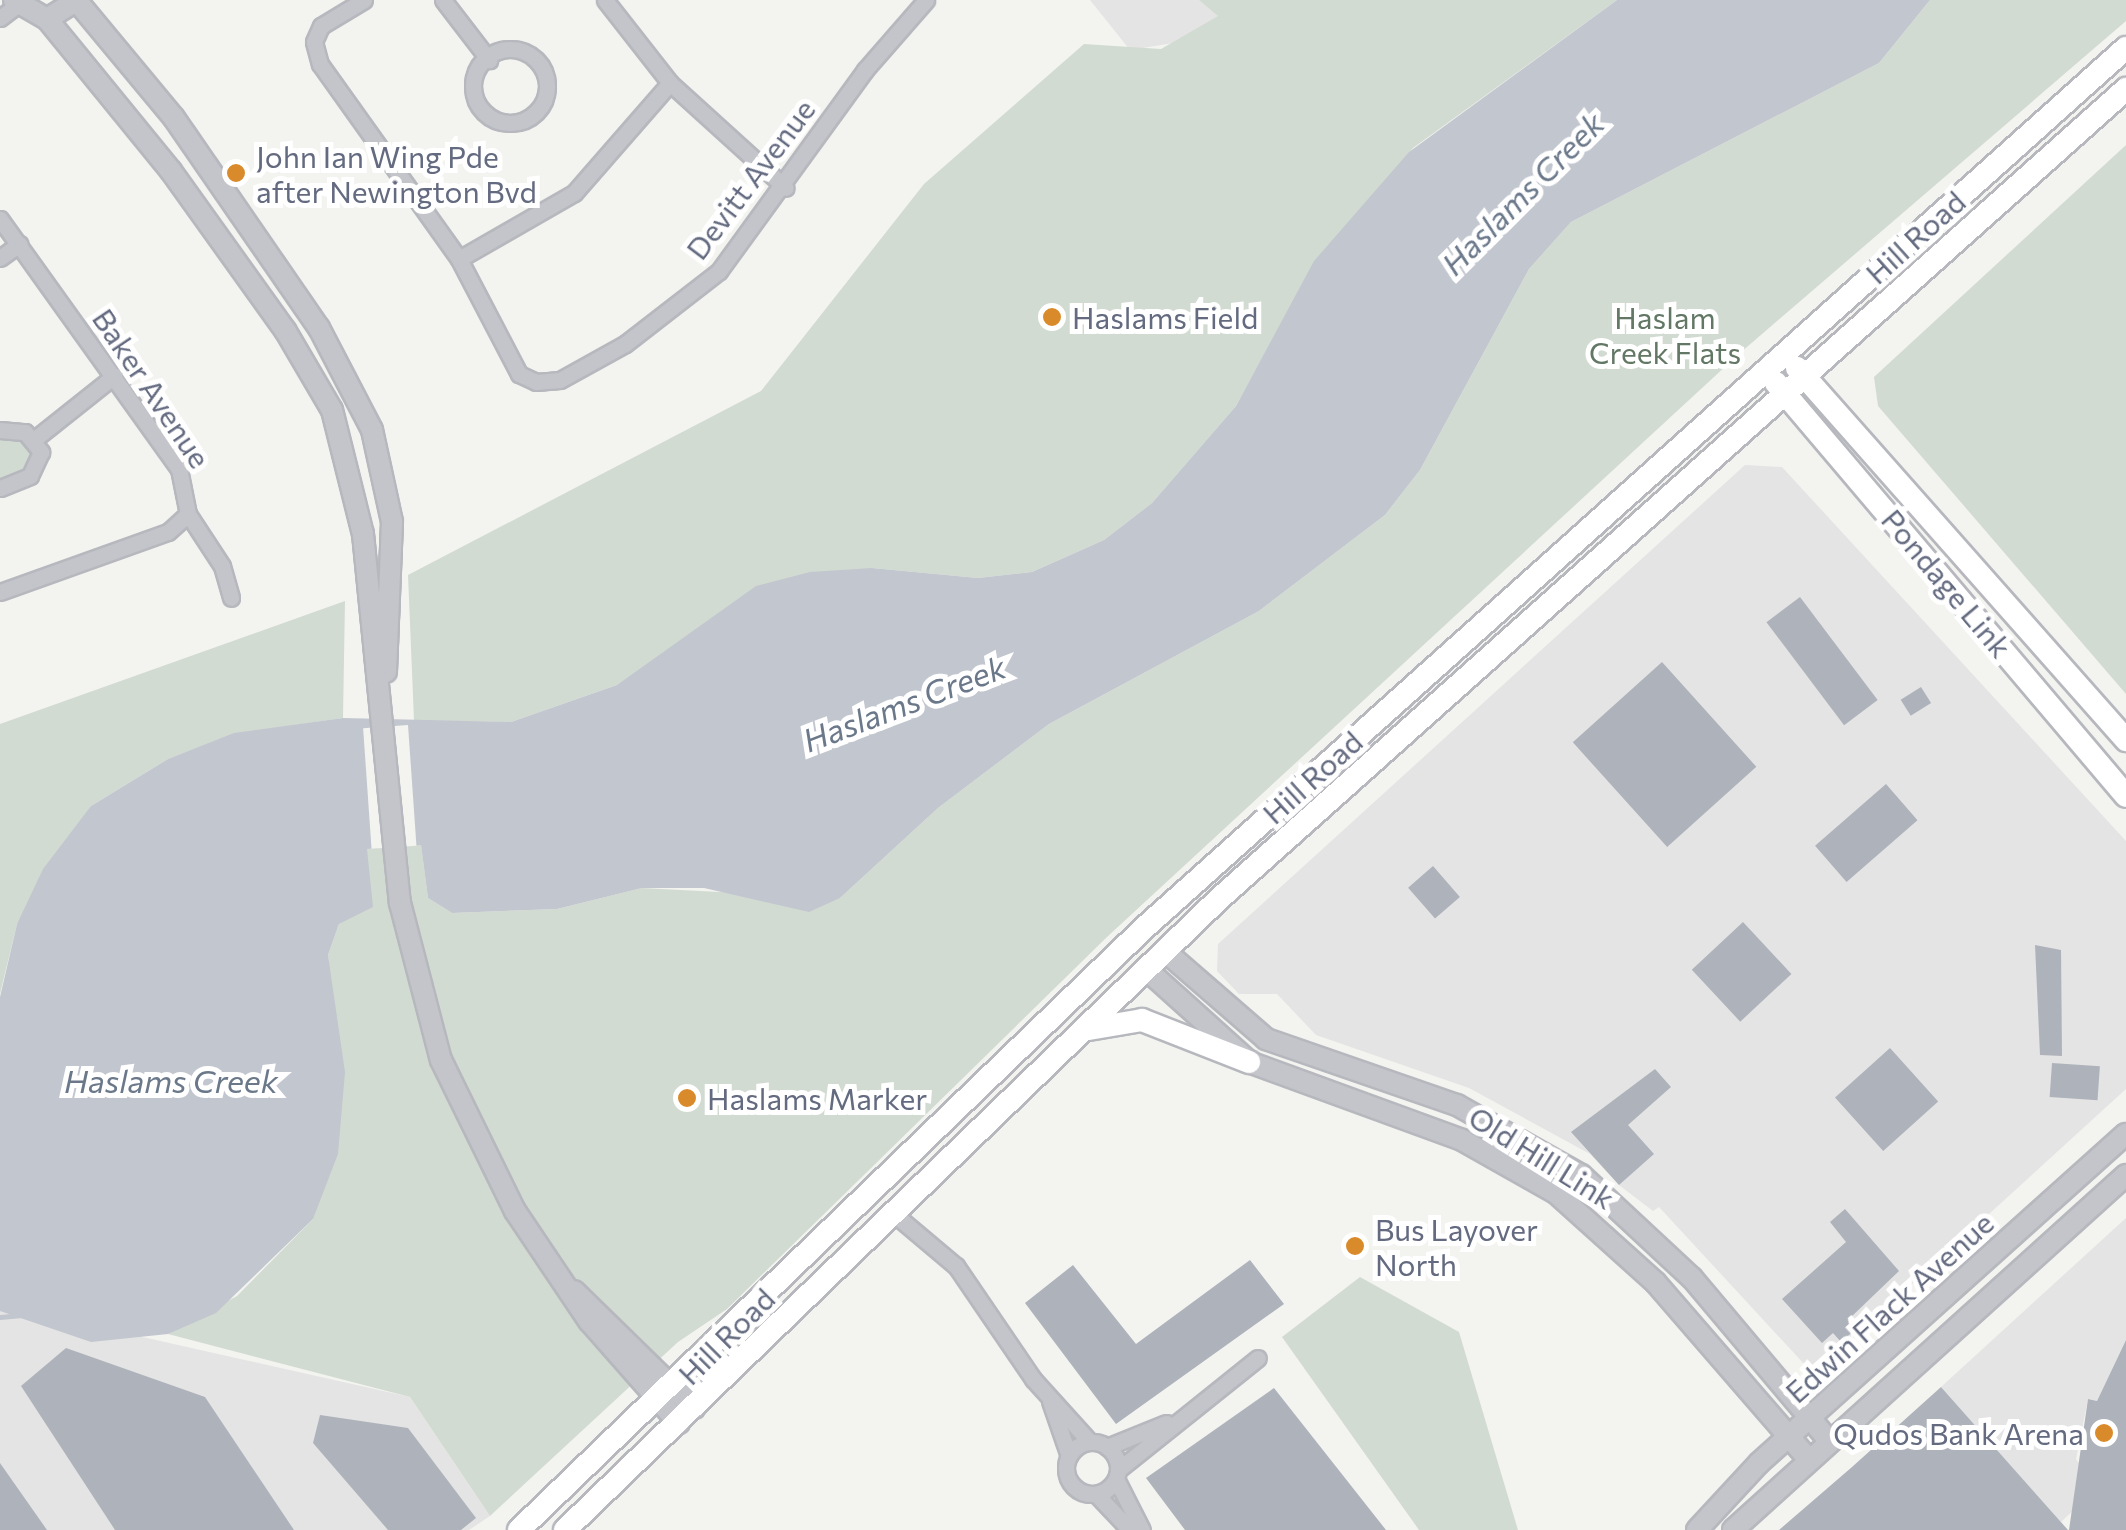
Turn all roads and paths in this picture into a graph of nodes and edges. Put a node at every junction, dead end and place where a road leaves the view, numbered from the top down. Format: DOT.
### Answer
graph roads {
  1 [pos="76,0"];
  2 [pos="364,0"];
  3 [pos="443,0"];
  4 [pos="605,0"];
  5 [pos="926,0"];
  6 [pos="10,8"];
  7 [pos="47,19"];
  8 [pos="2126,48"];
  9 [pos="488,60"];
  10 [pos="670,83"];
  11 [pos="2126,89"];
  12 [pos="786,188"];
  13 [pos="0,219"];
  14 [pos="19,244"];
  15 [pos="0,258"];
  16 [pos="459,259"];
  17 [pos="1784,354"];
  18 [pos="1766,371"];
  19 [pos="114,376"];
  20 [pos="1805,376"];
  21 [pos="1784,394"];
  22 [pos="0,430"];
  23 [pos="36,438"];
  24 [pos="0,488"];
  25 [pos="188,514"];
  26 [pos="0,592"];
  27 [pos="231,598"];
  28 [pos="383,724"];
  29 [pos="2126,740"];
  30 [pos="2126,796"];
  31 [pos="1144,929"];
  32 [pos="1123,949"];
  33 [pos="1166,952"];
  34 [pos="1146,970"];
  35 [pos="1081,1032"];
  36 [pos="1249,1062"];
  37 [pos="2126,1134"];
  38 [pos="2126,1174"];
  39 [pos="856,1209"];
  40 [pos="894,1213"];
  41 [pos="1258,1358"];
  42 [pos="667,1394"];
  43 [pos="1050,1401"];
  44 [pos="686,1415"];
  45 [pos="1814,1416"];
  46 [pos="1170,1422"];
  47 [pos="1792,1436"];
  48 [pos="1090,1442"];
  49 [pos="1830,1442"];
  50 [pos="1107,1447"];
  51 [pos="1070,1456"];
  52 [pos="1809,1460"];
  53 [pos="1117,1475"];
  54 [pos="1096,1494"];
  55 [pos="519,1530"];
  56 [pos="565,1530"];
  57 [pos="1130,1530"];
  58 [pos="1142,1530"];
  59 [pos="1697,1530"];
  60 [pos="1733,1530"];
  1 -- 7 [label="street"];
  1 -- 28 [label="street"];
  2 -- 16 [label="street"];
  3 -- 9 [label="street"];
  4 -- 10 [label="street"];
  5 -- 12 [label="street, Devitt Avenue"];
  6 -- 7 [label="street"];
  7 -- 28 [label="street"];
  8 -- 17 [label="main road, Hill Road"];
  9 -- 9 [label="street"];
  10 -- 12 [label="street"];
  10 -- 16 [label="street"];
  11 -- 20 [label="main road, Hill Road"];
  12 -- 16 [label="street, Devitt Avenue"];
  13 -- 14 [label="street, Baker Avenue"];
  14 -- 15 [label="street"];
  14 -- 19 [label="street, Baker Avenue"];
  17 -- 18 [label="main road, Hill Road"];
  17 -- 20 [label="main road, Pondage Link"];
  18 -- 21 [label="main road, Pondage Link"];
  18 -- 31 [label="main road, Hill Road"];
  19 -- 23 [label="street"];
  19 -- 25 [label="street, Baker Avenue"];
  20 -- 21 [label="main road, Hill Road"];
  20 -- 29 [label="main road, Pondage Link"];
  21 -- 30 [label="main road, Pondage Link"];
  21 -- 33 [label="main road, Hill Road"];
  22 -- 23 [label="street"];
  23 -- 24 [label="street"];
  25 -- 26 [label="street"];
  25 -- 27 [label="street, Baker Avenue"];
  28 -- 42 [label="street"];
  31 -- 32 [label="main road, Hill Road"];
  31 -- 33 [label="main road, Old Hill Link"];
  32 -- 34 [label="main road, Old Hill Link"];
  32 -- 39 [label="main road, Hill Road"];
  33 -- 34 [label="main road, Hill Road"];
  33 -- 45 [label="street, Old Hill Link"];
  34 -- 35 [label="main road, Hill Road"];
  34 -- 36 [label="street, Old Hill Link"];
  35 -- 36 [label="main road"];
  35 -- 40 [label="main road, Hill Road"];
  36 -- 47 [label="street, Old Hill Link"];
  37 -- 45 [label="street, Edwin Flack Avenue"];
  38 -- 49 [label="street, Edwin Flack Avenue"];
  39 -- 40 [label="main road"];
  39 -- 42 [label="main road, Hill Road"];
  40 -- 43 [label="street"];
  40 -- 44 [label="main road, Hill Road"];
  41 -- 46 [label="street"];
  42 -- 44 [label="street"];
  42 -- 55 [label="main road, Hill Road"];
  43 -- 48 [label="street"];
  43 -- 51 [label="street"];
  44 -- 56 [label="main road, Hill Road"];
  45 -- 47 [label="street, Edwin Flack Avenue"];
  45 -- 49 [label="street, Old Hill Link"];
  46 -- 50 [label="street"];
  46 -- 53 [label="street"];
  47 -- 52 [label="street, Old Hill Link"];
  47 -- 59 [label="street, Edwin Flack Avenue"];
  48 -- 50 [label="street"];
  48 -- 51 [label="street"];
  49 -- 52 [label="street, Edwin Flack Avenue"];
  50 -- 53 [label="street"];
  51 -- 54 [label="street"];
  52 -- 60 [label="street, Edwin Flack Avenue"];
  53 -- 54 [label="street"];
  53 -- 58 [label="street"];
  54 -- 57 [label="street"];
}
